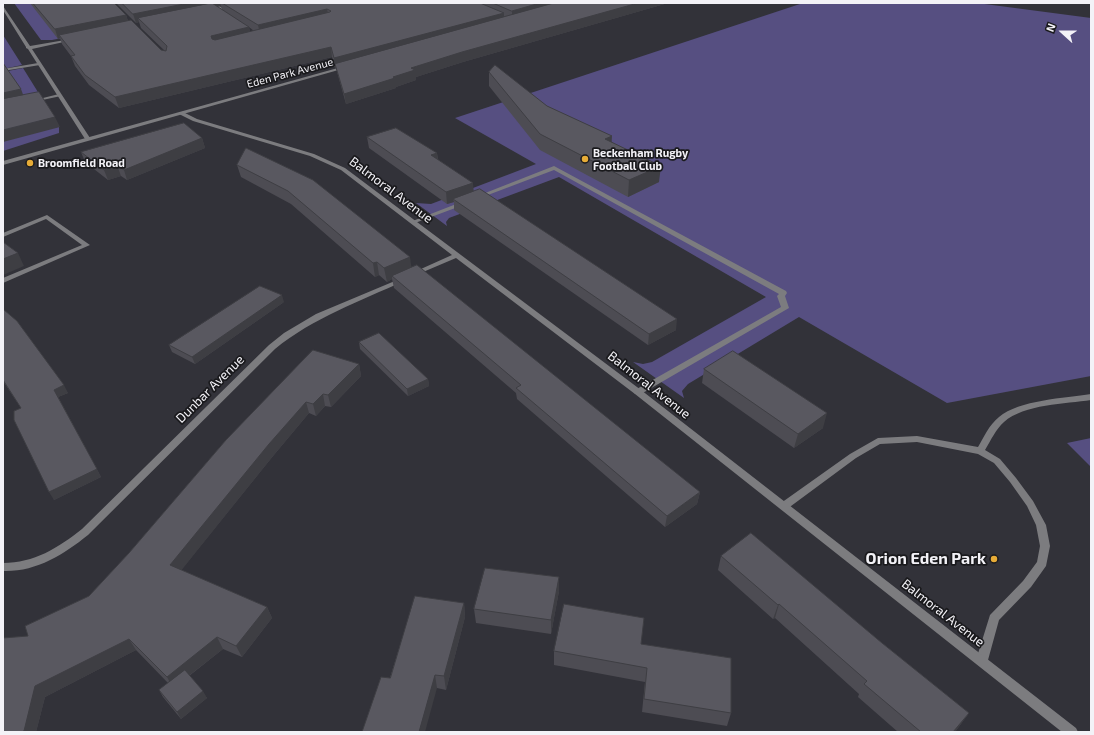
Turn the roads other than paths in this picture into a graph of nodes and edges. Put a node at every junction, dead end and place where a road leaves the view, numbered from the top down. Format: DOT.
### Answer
graph roads {
  1 [pos="212,3"];
  2 [pos="229,7"];
  3 [pos="3,8"];
  4 [pos="216,10"];
  5 [pos="222,11"];
  6 [pos="74,39"];
  7 [pos="28,48"];
  8 [pos="38,64"];
  9 [pos="355,65"];
  10 [pos="3,70"];
  11 [pos="59,95"];
  12 [pos="24,103"];
  13 [pos="181,113"];
  14 [pos="87,138"];
  15 [pos="3,163"];
  16 [pos="413,222"];
  17 [pos="3,235"];
  18 [pos="457,255"];
  19 [pos="3,281"];
  20 [pos="638,392"];
  21 [pos="1091,397"];
  22 [pos="980,451"];
  23 [pos="784,506"];
  24 [pos="3,567"];
  25 [pos="982,660"];
  26 [pos="1072,732"];
  1 -- 5 [label="street"];
  2 -- 5 [label="street"];
  3 -- 7 [label="street"];
  4 -- 5 [label="street"];
  6 -- 7 [label="street"];
  7 -- 8 [label="street"];
  8 -- 10 [label="street"];
  8 -- 11 [label="street"];
  9 -- 13 [label="street, Eden Park Avenue"];
  11 -- 12 [label="street"];
  11 -- 14 [label="street"];
  13 -- 14 [label="street, Eden Park Avenue"];
  13 -- 16 [label="street, Balmoral Avenue"];
  14 -- 15 [label="street, Eden Park Avenue"];
  16 -- 18 [label="street, Balmoral Avenue"];
  16 -- 20 [label="street"];
  17 -- 19 [label="street"];
  18 -- 20 [label="street, Balmoral Avenue"];
  18 -- 24 [label="street, Dunbar Avenue"];
  20 -- 23 [label="street, Balmoral Avenue"];
  21 -- 22 [label="street"];
  22 -- 23 [label="street"];
  22 -- 25 [label="street"];
  23 -- 25 [label="street, Balmoral Avenue"];
  25 -- 26 [label="street, Balmoral Avenue"];
}
